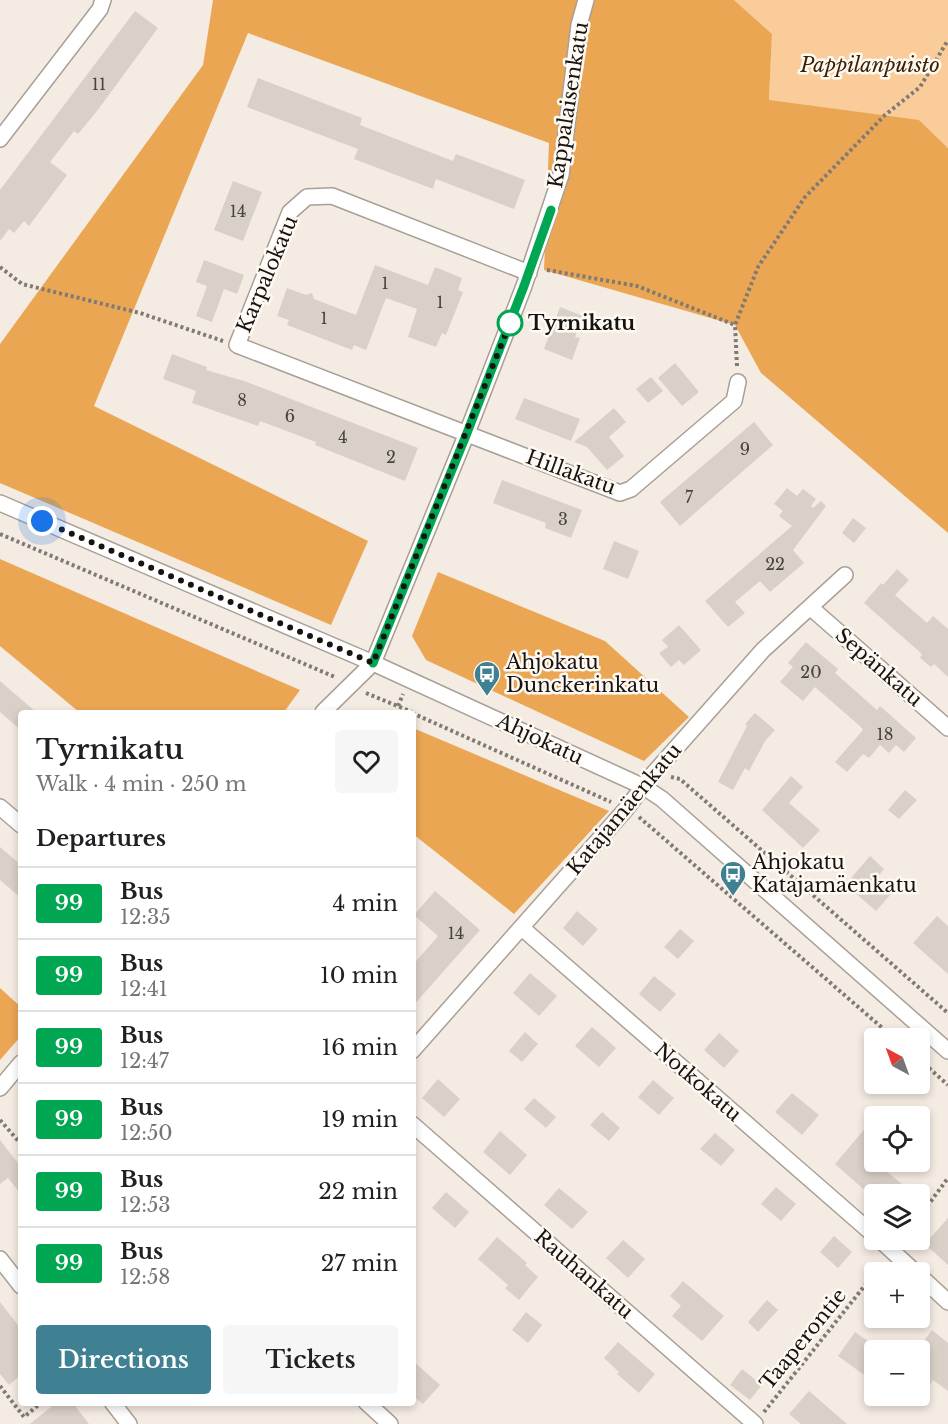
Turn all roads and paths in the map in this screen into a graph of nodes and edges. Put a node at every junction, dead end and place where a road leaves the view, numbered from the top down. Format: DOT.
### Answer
graph roads {
  1 [pos="103,0"];
  2 [pos="586,0"];
  3 [pos="948,40"];
  4 [pos="0,139"];
  5 [pos="0,267"];
  6 [pos="530,270"];
  7 [pos="735,325"];
  8 [pos="237,345"];
  9 [pos="738,382"];
  10 [pos="467,433"];
  11 [pos="0,503"];
  12 [pos="0,534"];
  13 [pos="845,575"];
  14 [pos="810,607"];
  15 [pos="373,663"];
  16 [pos="350,686"];
  17 [pos="325,710"];
  18 [pos="405,710"];
  19 [pos="416,715"];
  20 [pos="948,728"];
  21 [pos="644,787"];
  22 [pos="0,807"];
  23 [pos="626,809"];
  24 [pos="18,822"];
  25 [pos="522,928"];
  26 [pos="883,1028"];
  27 [pos="416,1047"];
  28 [pos="948,1051"];
  29 [pos="18,1067"];
  30 [pos="930,1069"];
  31 [pos="948,1085"];
  32 [pos="0,1088"];
  33 [pos="0,1120"];
  34 [pos="416,1127"];
  35 [pos="18,1140"];
  36 [pos="948,1178"];
  37 [pos="930,1202"];
  38 [pos="864,1226"];
  39 [pos="891,1250"];
  40 [pos="0,1259"];
  41 [pos="904,1262"];
  42 [pos="18,1282"];
  43 [pos="930,1285"];
  44 [pos="864,1287"];
  45 [pos="948,1302"];
  46 [pos="0,1386"];
  47 [pos="37,1406"];
  48 [pos="115,1406"];
  49 [pos="370,1406"];
  50 [pos="129,1424"];
  51 [pos="390,1424"];
  52 [pos="755,1424"];
  1 -- 4 [label="street"];
  2 -- 6 [label="street, Kappalaisenkatu"];
  3 -- 7 [label="path"];
  5 -- 8 [label="path"];
  6 -- 7 [label="path"];
  6 -- 8 [label="street, Karpalokatu"];
  6 -- 10 [label="street"];
  7 -- 9 [label="path"];
  8 -- 10 [label="street, Karpalokatu"];
  9 -- 10 [label="street, Hillakatu"];
  10 -- 15 [label="street"];
  11 -- 15 [label="street, Ahjokatu"];
  12 -- 16 [label="path"];
  13 -- 14 [label="street, Katajamäenkatu"];
  14 -- 20 [label="street, Sepänkatu"];
  14 -- 21 [label="street, Katajamäenkatu"];
  15 -- 16 [label="street"];
  15 -- 21 [label="street, Ahjokatu"];
  16 -- 17 [label="street"];
  16 -- 18 [label="path"];
  19 -- 23 [label="path"];
  21 -- 23 [label="street, Katajamäenkatu"];
  21 -- 28 [label="street, Ahjokatu"];
  22 -- 24 [label="street"];
  23 -- 25 [label="street, Katajamäenkatu"];
  23 -- 26 [label="path"];
  25 -- 27 [label="street, Katajamäenkatu"];
  25 -- 38 [label="street, Notkokatu"];
  29 -- 32 [label="street"];
  30 -- 31 [label="path"];
  33 -- 35 [label="path"];
  34 -- 52 [label="street, Rauhankatu"];
  36 -- 37 [label="path"];
  39 -- 41 [label="street"];
  40 -- 42 [label="street"];
  43 -- 45 [label="street"];
  44 -- 52 [label="path, Taaperontie"];
  46 -- 47 [label="path"];
  48 -- 50 [label="street"];
  49 -- 51 [label="street"];
}
